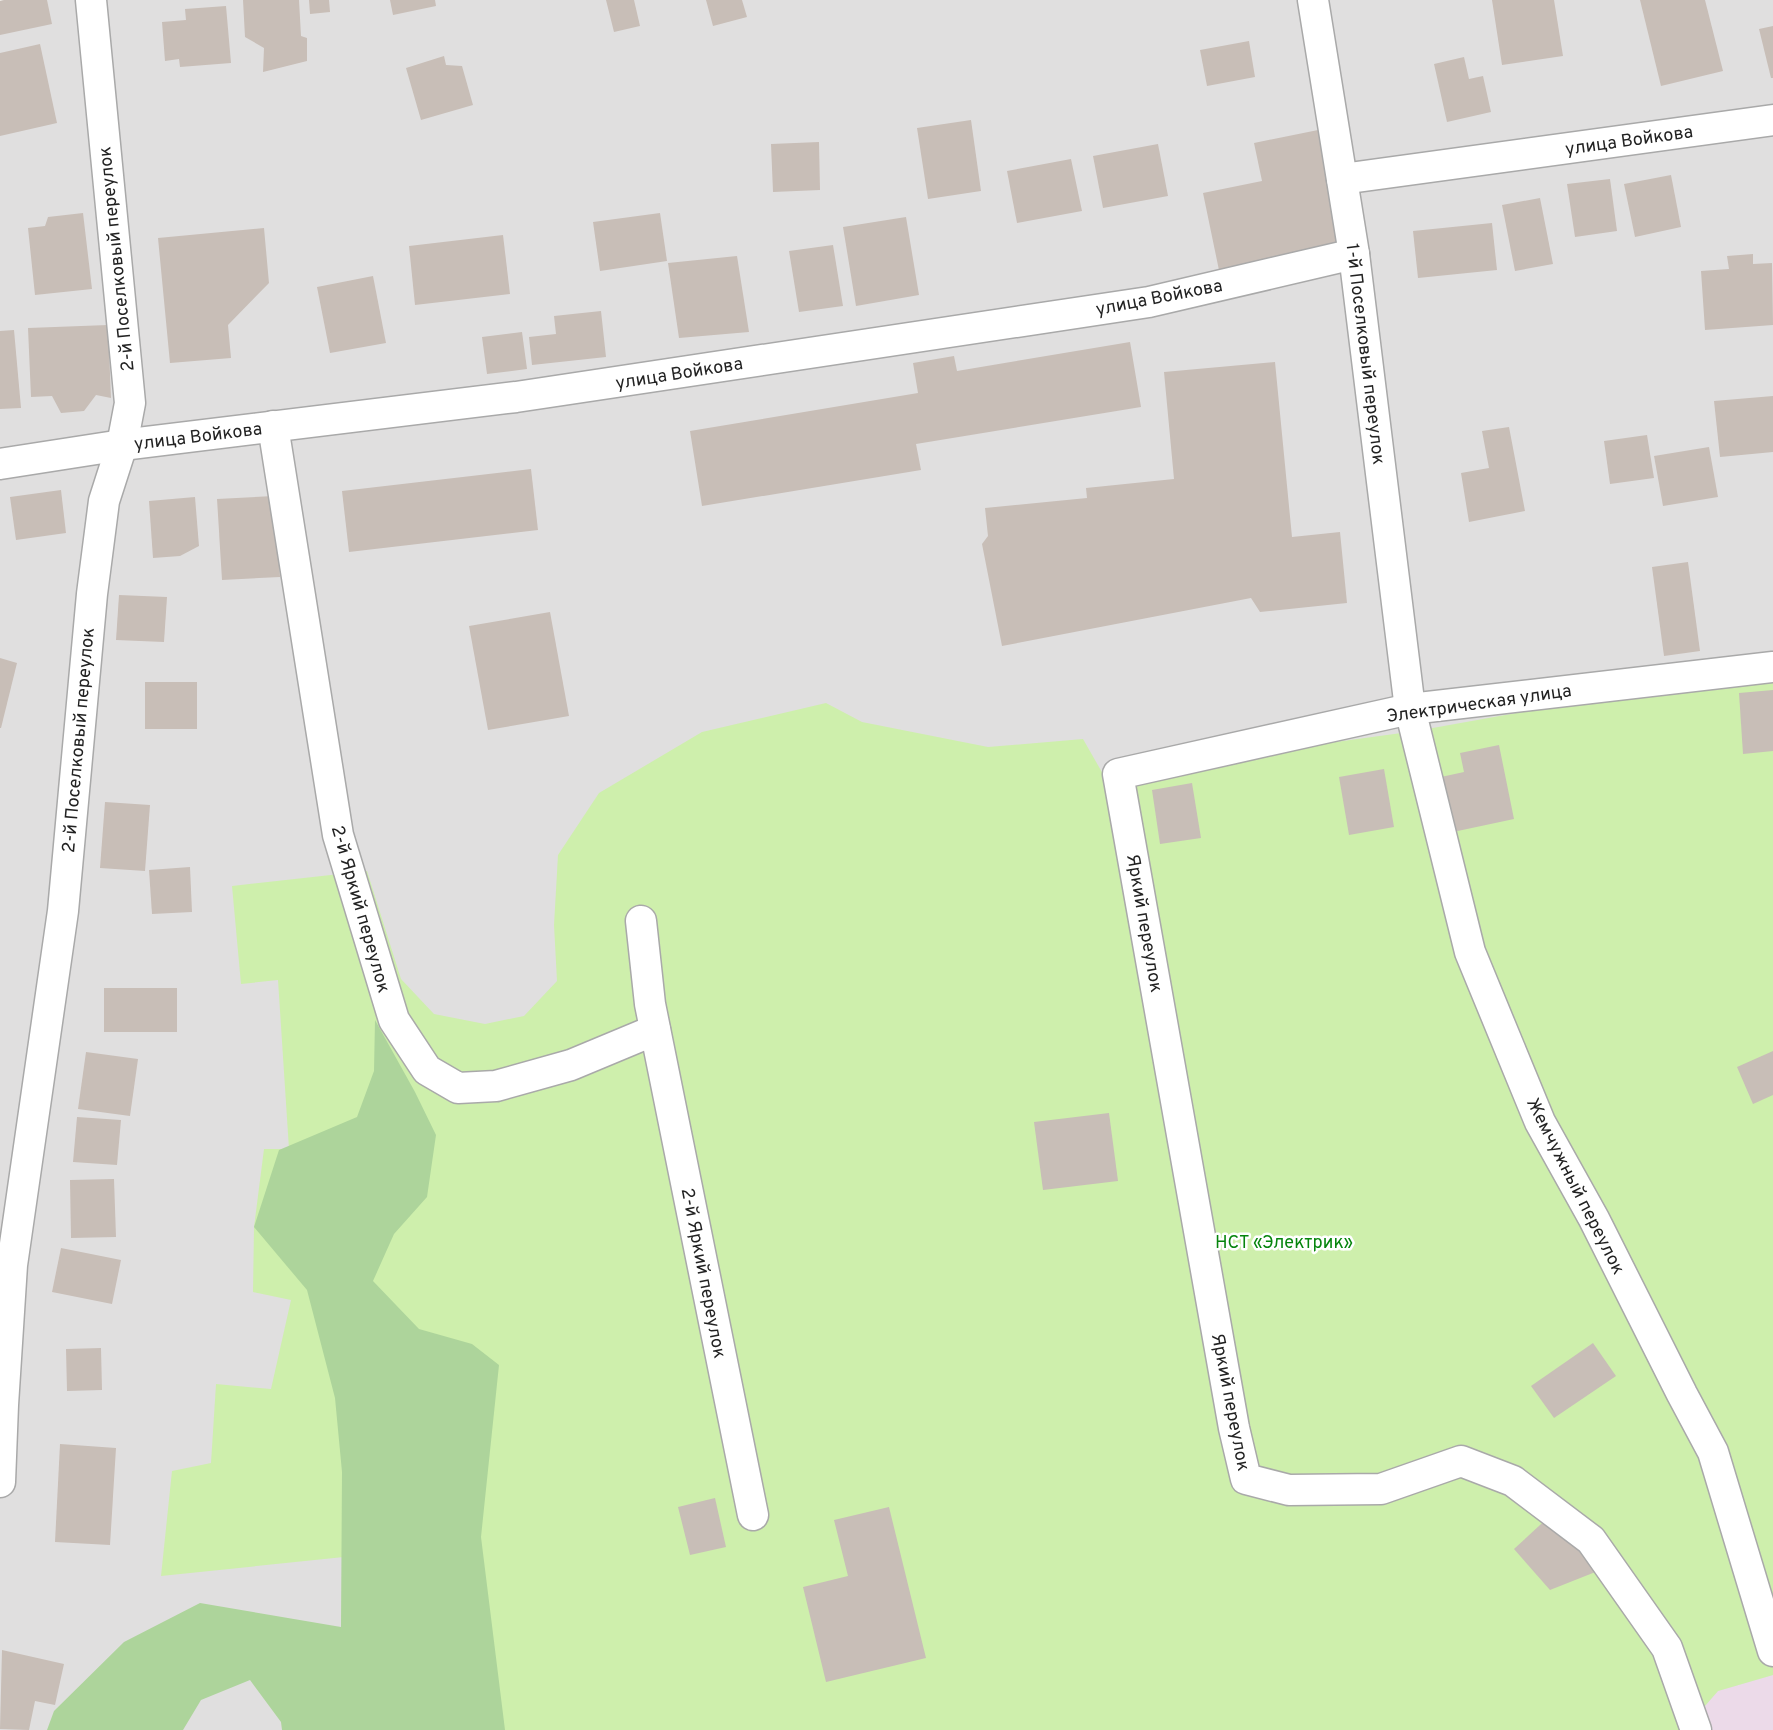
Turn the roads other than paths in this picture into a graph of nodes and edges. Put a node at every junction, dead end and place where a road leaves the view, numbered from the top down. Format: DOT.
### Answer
graph roads {
  1 [pos="91,0"];
  2 [pos="1313,0"];
  3 [pos="1773,120"];
  4 [pos="1342,179"];
  5 [pos="1354,254"];
  6 [pos="273,426"];
  7 [pos="122,445"];
  8 [pos="0,464"];
  9 [pos="1773,667"];
  10 [pos="1410,709"];
  11 [pos="1118,774"];
  12 [pos="641,921"];
  13 [pos="655,1030"];
  14 [pos="6,1265"];
  15 [pos="0,1482"];
  16 [pos="753,1515"];
  17 [pos="1773,1651"];
  18 [pos="1696,1730"];
  1 -- 7 [label="street, 2-й Поселковый переулок"];
  2 -- 4 [label="street, 1-й Поселковый переулок"];
  3 -- 4 [label="street, улица Войкова"];
  4 -- 5 [label="street, 1-й Поселковый переулок"];
  5 -- 6 [label="street, улица Войкова"];
  5 -- 10 [label="street, 1-й Поселковый переулок"];
  6 -- 7 [label="street, улица Войкова"];
  6 -- 13 [label="street, 2-й Яркий переулок"];
  7 -- 8 [label="street, улица Войкова"];
  7 -- 14 [label="street, 2-й Поселковый переулок"];
  9 -- 10 [label="street, Электрическая улица"];
  10 -- 11 [label="street, Электрическая улица"];
  10 -- 17 [label="street, Жемчужный переулок"];
  11 -- 18 [label="street, Яркий переулок"];
  12 -- 13 [label="street, 2-й Яркий переулок"];
  13 -- 16 [label="street, 2-й Яркий переулок"];
  14 -- 15 [label="street, 2-й Поселковый переулок"];
}
